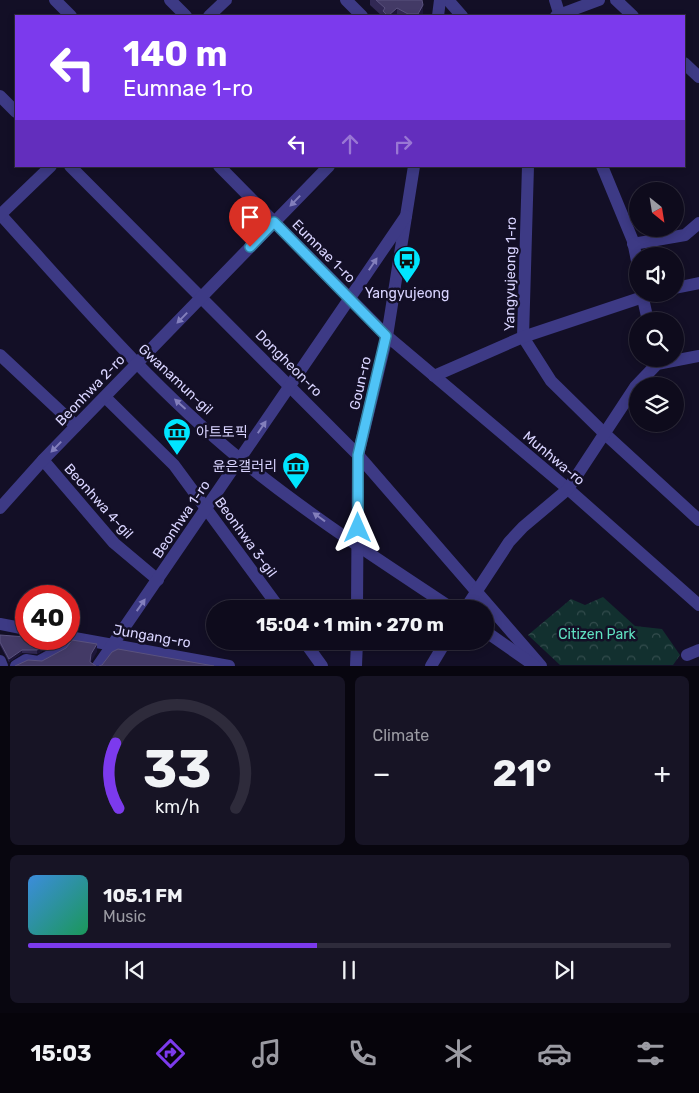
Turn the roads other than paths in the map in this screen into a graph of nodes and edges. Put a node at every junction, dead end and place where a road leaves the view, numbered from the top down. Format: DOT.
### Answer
graph roads {
  1 [pos="55,0"];
  2 [pos="170,0"];
  3 [pos="226,0"];
  4 [pos="346,0"];
  5 [pos="440,0"];
  6 [pos="448,0"];
  7 [pos="555,0"];
  8 [pos="599,0"];
  9 [pos="616,0"];
  10 [pos="70,15"];
  11 [pos="185,15"];
  12 [pos="210,15"];
  13 [pos="361,15"];
  14 [pos="438,15"];
  15 [pos="461,15"];
  16 [pos="559,15"];
  17 [pos="562,15"];
  18 [pos="632,15"];
  19 [pos="685,64"];
  20 [pos="699,77"];
  21 [pos="0,96"];
  22 [pos="15,111"];
  23 [pos="50,167"];
  24 [pos="71,167"];
  25 [pos="220,167"];
  26 [pos="328,167"];
  27 [pos="414,167"];
  28 [pos="528,167"];
  29 [pos="602,167"];
  30 [pos="0,214"];
  31 [pos="406,216"];
  32 [pos="274,222"];
  33 [pos="699,223"];
  34 [pos="634,244"];
  35 [pos="635,247"];
  36 [pos="699,283"];
  37 [pos="684,286"];
  38 [pos="202,297"];
  39 [pos="350,298"];
  40 [pos="629,300"];
  41 [pos="386,336"];
  42 [pos="523,337"];
  43 [pos="0,355"];
  44 [pos="699,356"];
  45 [pos="684,358"];
  46 [pos="136,364"];
  47 [pos="653,367"];
  48 [pos="434,376"];
  49 [pos="290,385"];
  50 [pos="105,397"];
  51 [pos="76,426"];
  52 [pos="604,433"];
  53 [pos="358,455"];
  54 [pos="240,459"];
  55 [pos="43,460"];
  56 [pos="568,489"];
  57 [pos="0,508"];
  58 [pos="206,509"];
  59 [pos="699,520"];
  60 [pos="358,546"];
  61 [pos="158,580"];
  62 [pos="476,590"];
  63 [pos="273,600"];
  64 [pos="357,600"];
  65 [pos="439,600"];
  66 [pos="470,600"];
  67 [pos="699,605"];
  68 [pos="0,624"];
  69 [pos="15,627"];
  70 [pos="494,637"];
  71 [pos="80,640"];
  72 [pos="113,645"];
  73 [pos="60,650"];
  74 [pos="310,650"];
  75 [pos="357,650"];
  76 [pos="441,650"];
  77 [pos="699,650"];
  78 [pos="687,654"];
  79 [pos="0,661"];
  80 [pos="2,666"];
  81 [pos="16,666"];
  82 [pos="98,666"];
  83 [pos="229,666"];
  84 [pos="322,666"];
  85 [pos="356,666"];
  86 [pos="431,666"];
  87 [pos="535,666"];
  88 [pos="541,666"];
  1 -- 10 [label="street"];
  2 -- 11 [label="street"];
  3 -- 12 [label="street"];
  4 -- 13 [label="street"];
  5 -- 14 [label="street"];
  6 -- 15 [label="street"];
  7 -- 16 [label="street"];
  8 -- 17 [label="street"];
  9 -- 18 [label="street"];
  19 -- 20 [label="street"];
  21 -- 22 [label="street"];
  23 -- 30 [label="street"];
  24 -- 38 [label="street, Dongheon-ro"];
  25 -- 32 [label="street, Eumnae 1-ro"];
  26 -- 32 [label="street, Beonhwa 2-ro, one-way"];
  27 -- 31 [label="street, Goun-ro"];
  28 -- 42 [label="street, Yangyujeong 1-ro"];
  29 -- 34 [label="street"];
  30 -- 46 [label="street, Gwanamun-gil"];
  39 -- 31 [label="street, Beonhwa 1-ro, one-way"];
  31 -- 41 [label="street, Goun-ro"];
  32 -- 38 [label="street, Beonhwa 2-ro"];
  32 -- 39 [label="street, Eumnae 1-ro"];
  33 -- 34 [label="street"];
  34 -- 35 [label="street"];
  36 -- 37 [label="street"];
  38 -- 46 [label="street, Beonhwa 2-ro, one-way"];
  38 -- 49 [label="street, Dongheon-ro"];
  39 -- 41 [label="street, Eumnae 1-ro"];
  39 -- 49 [label="street, Beonhwa 1-ro"];
  40 -- 42 [label="street"];
  41 -- 48 [label="street, Munhwa-ro"];
  41 -- 53 [label="street, Goun-ro"];
  42 -- 48 [label="street"];
  42 -- 52 [label="street, Yangyujeong 1-ro"];
  43 -- 51 [label="street"];
  44 -- 45 [label="street"];
  46 -- 50 [label="street, Beonhwa 2-ro"];
  54 -- 46 [label="street, Gwanamun-gil, one-way"];
  47 -- 52 [label="street"];
  48 -- 56 [label="street, Munhwa-ro"];
  49 -- 53 [label="street, Dongheon-ro"];
  54 -- 49 [label="street, Beonhwa 1-ro, one-way"];
  50 -- 51 [label="street, Beonhwa 2-ro"];
  50 -- 58 [label="street, Beonhwa 3-gil"];
  51 -- 55 [label="street, Beonhwa 2-ro, one-way"];
  52 -- 56 [label="street"];
  52 -- 59 [label="street, Yangyujeong 1-ro"];
  53 -- 60 [label="street, Goun-ro"];
  53 -- 62 [label="street, Dongheon-ro"];
  54 -- 58 [label="street, Beonhwa 1-ro"];
  60 -- 54 [label="street, Gwanamun-gil, one-way"];
  55 -- 57 [label="street, Beonhwa 2-ro"];
  55 -- 61 [label="street, Beonhwa 4-gil"];
  56 -- 62 [label="street"];
  56 -- 67 [label="street, Munhwa-ro"];
  58 -- 61 [label="street, Beonhwa 1-ro"];
  58 -- 63 [label="street, Beonhwa 3-gil"];
  60 -- 64 [label="street, Goun-ro"];
  60 -- 65 [label="street, Gwanamun-gil"];
  72 -- 61 [label="street, Beonhwa 1-ro, one-way"];
  62 -- 66 [label="street"];
  62 -- 88 [label="street"];
  68 -- 69 [label="street"];
  70 -- 87 [label="street"];
  71 -- 72 [label="street, Jungang-ro"];
  72 -- 82 [label="street, Beonhwa 1-ro"];
  72 -- 83 [label="street, Jungang-ro"];
  73 -- 81 [label="street"];
  74 -- 84 [label="street"];
  75 -- 85 [label="street"];
  76 -- 86 [label="street"];
  77 -- 78 [label="street"];
  79 -- 80 [label="street"];
}
